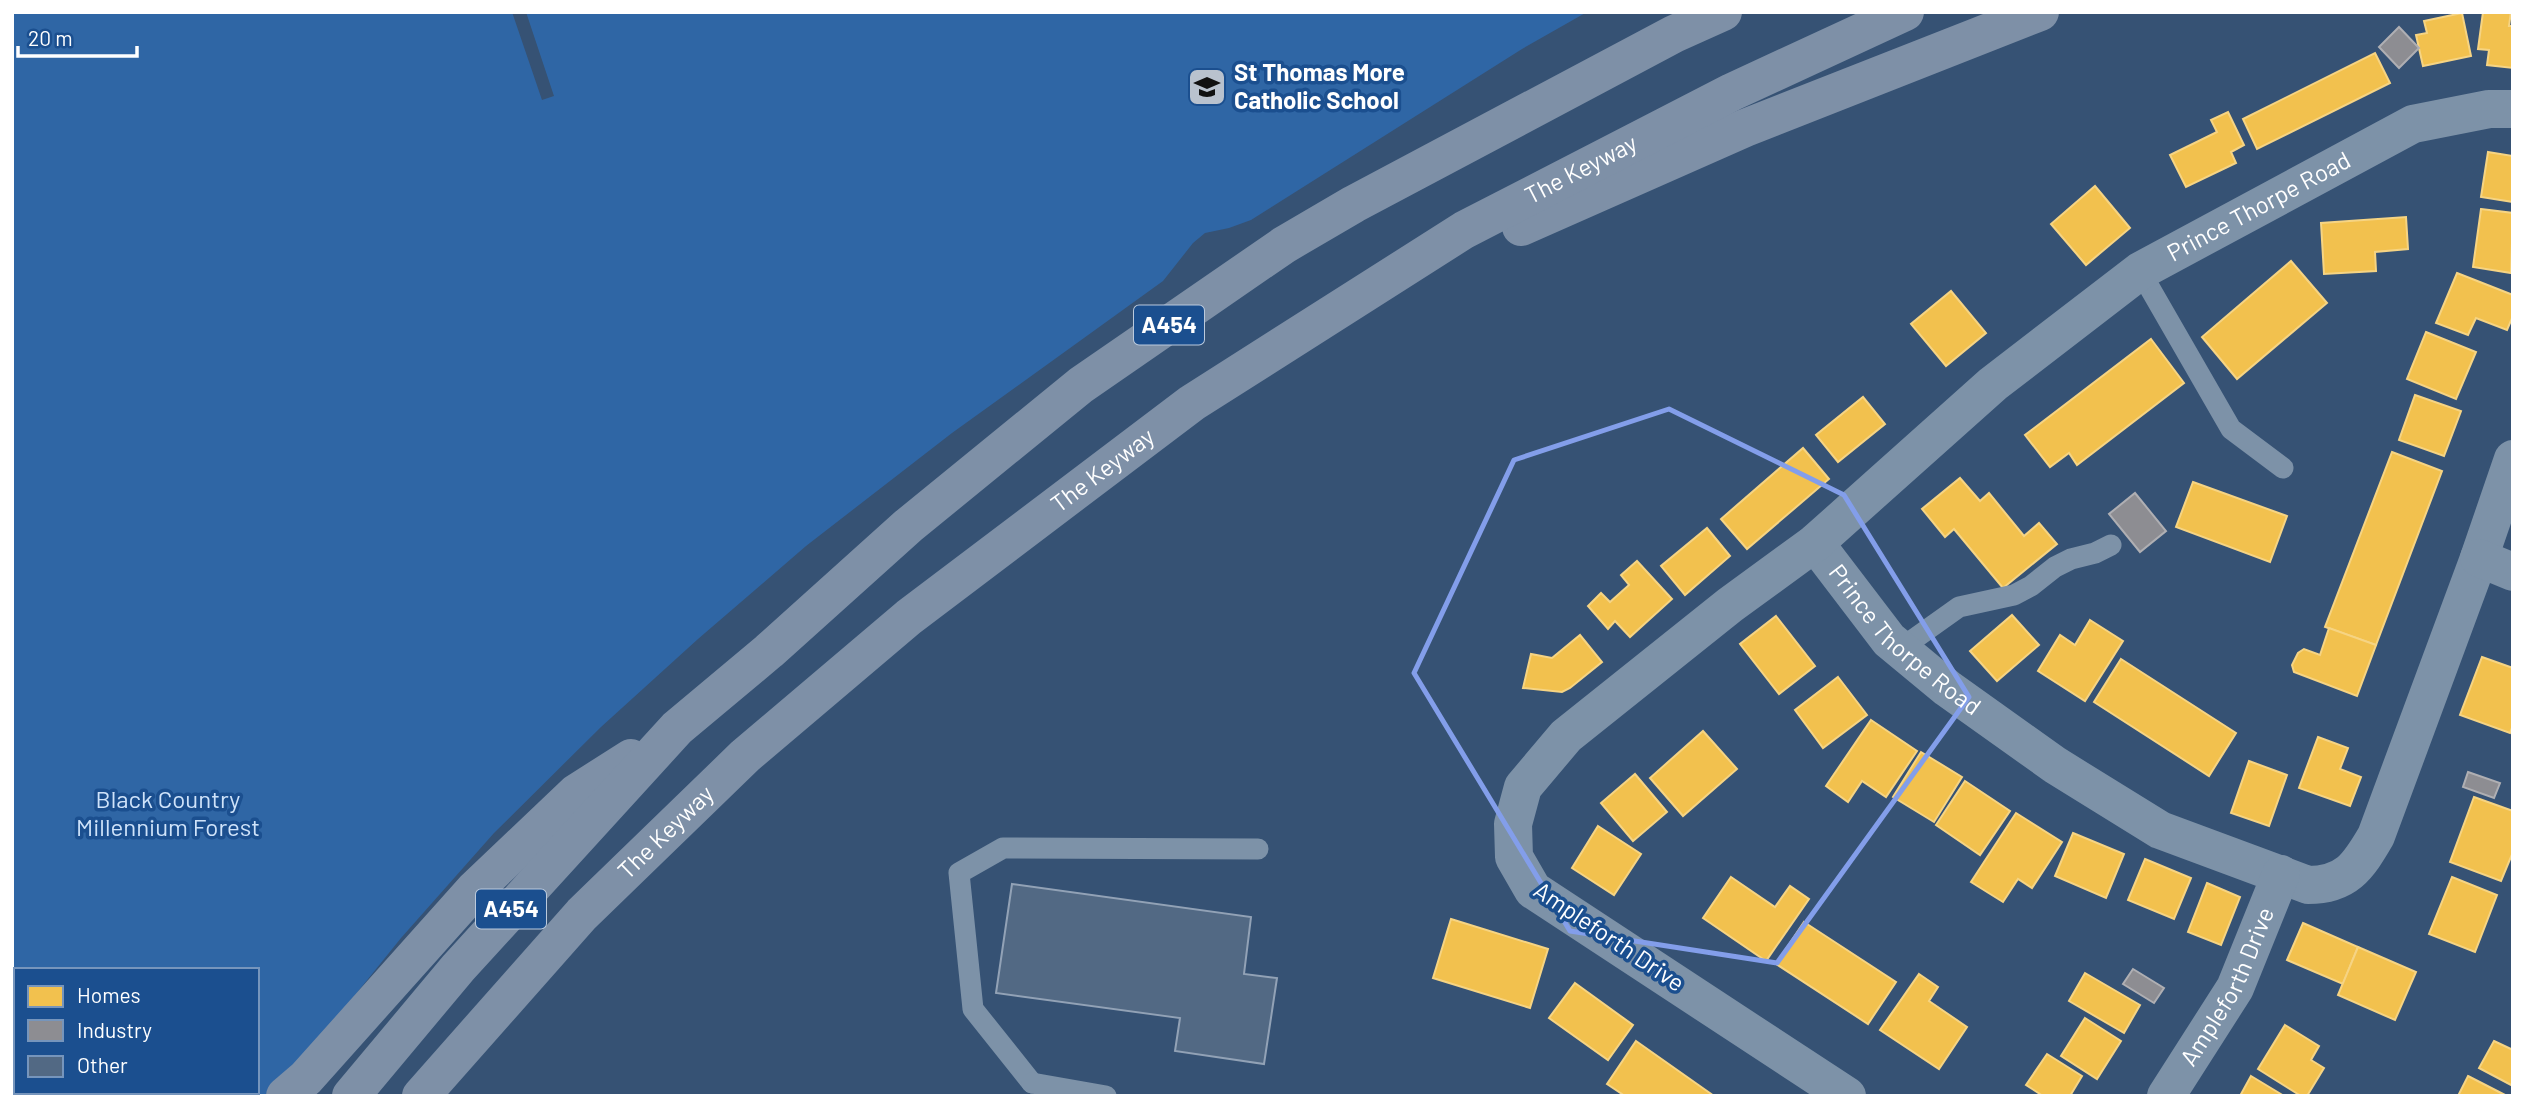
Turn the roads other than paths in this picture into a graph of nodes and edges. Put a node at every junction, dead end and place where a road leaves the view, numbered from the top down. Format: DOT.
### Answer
graph roads {
  1 [pos="1659,12"];
  2 [pos="1723,12"];
  3 [pos="1905,12"];
  4 [pos="2039,12"];
  5 [pos="2513,109"];
  6 [pos="1354,204"];
  7 [pos="2140,271"];
  8 [pos="1341,306"];
  9 [pos="2513,459"];
  10 [pos="2283,468"];
  11 [pos="1815,543"];
  12 [pos="2110,545"];
  13 [pos="2496,565"];
  14 [pos="1900,649"];
  15 [pos="677,728"];
  16 [pos="1258,849"];
  17 [pos="2281,874"];
  18 [pos="1027,1089"];
  19 [pos="285,1096"];
  20 [pos="351,1096"];
  21 [pos="421,1096"];
  22 [pos="1106,1096"];
  23 [pos="1847,1096"];
  24 [pos="2166,1096"];
  1 -- 6 [label="highway"];
  2 -- 6 [label="highway, A454"];
  3 -- 8 [label="highway, The Keyway / A454"];
  4 -- 8 [label="highway"];
  5 -- 7 [label="street, Prince Thorpe Road"];
  6 -- 15 [label="highway, A454"];
  7 -- 10 [label="lane"];
  7 -- 11 [label="street, Prince Thorpe Road"];
  8 -- 21 [label="highway, The Keyway / A454"];
  9 -- 13 [label="street, Prince Thorpe Road"];
  11 -- 14 [label="street, Prince Thorpe Road"];
  11 -- 23 [label="street, Ampleforth Drive"];
  12 -- 14 [label="lane"];
  13 -- 17 [label="street, Prince Thorpe Road"];
  14 -- 17 [label="street, Prince Thorpe Road"];
  15 -- 19 [label="highway"];
  15 -- 20 [label="highway, A454"];
  16 -- 18 [label="lane"];
  17 -- 24 [label="street, Ampleforth Drive"];
  18 -- 22 [label="lane"];
}
